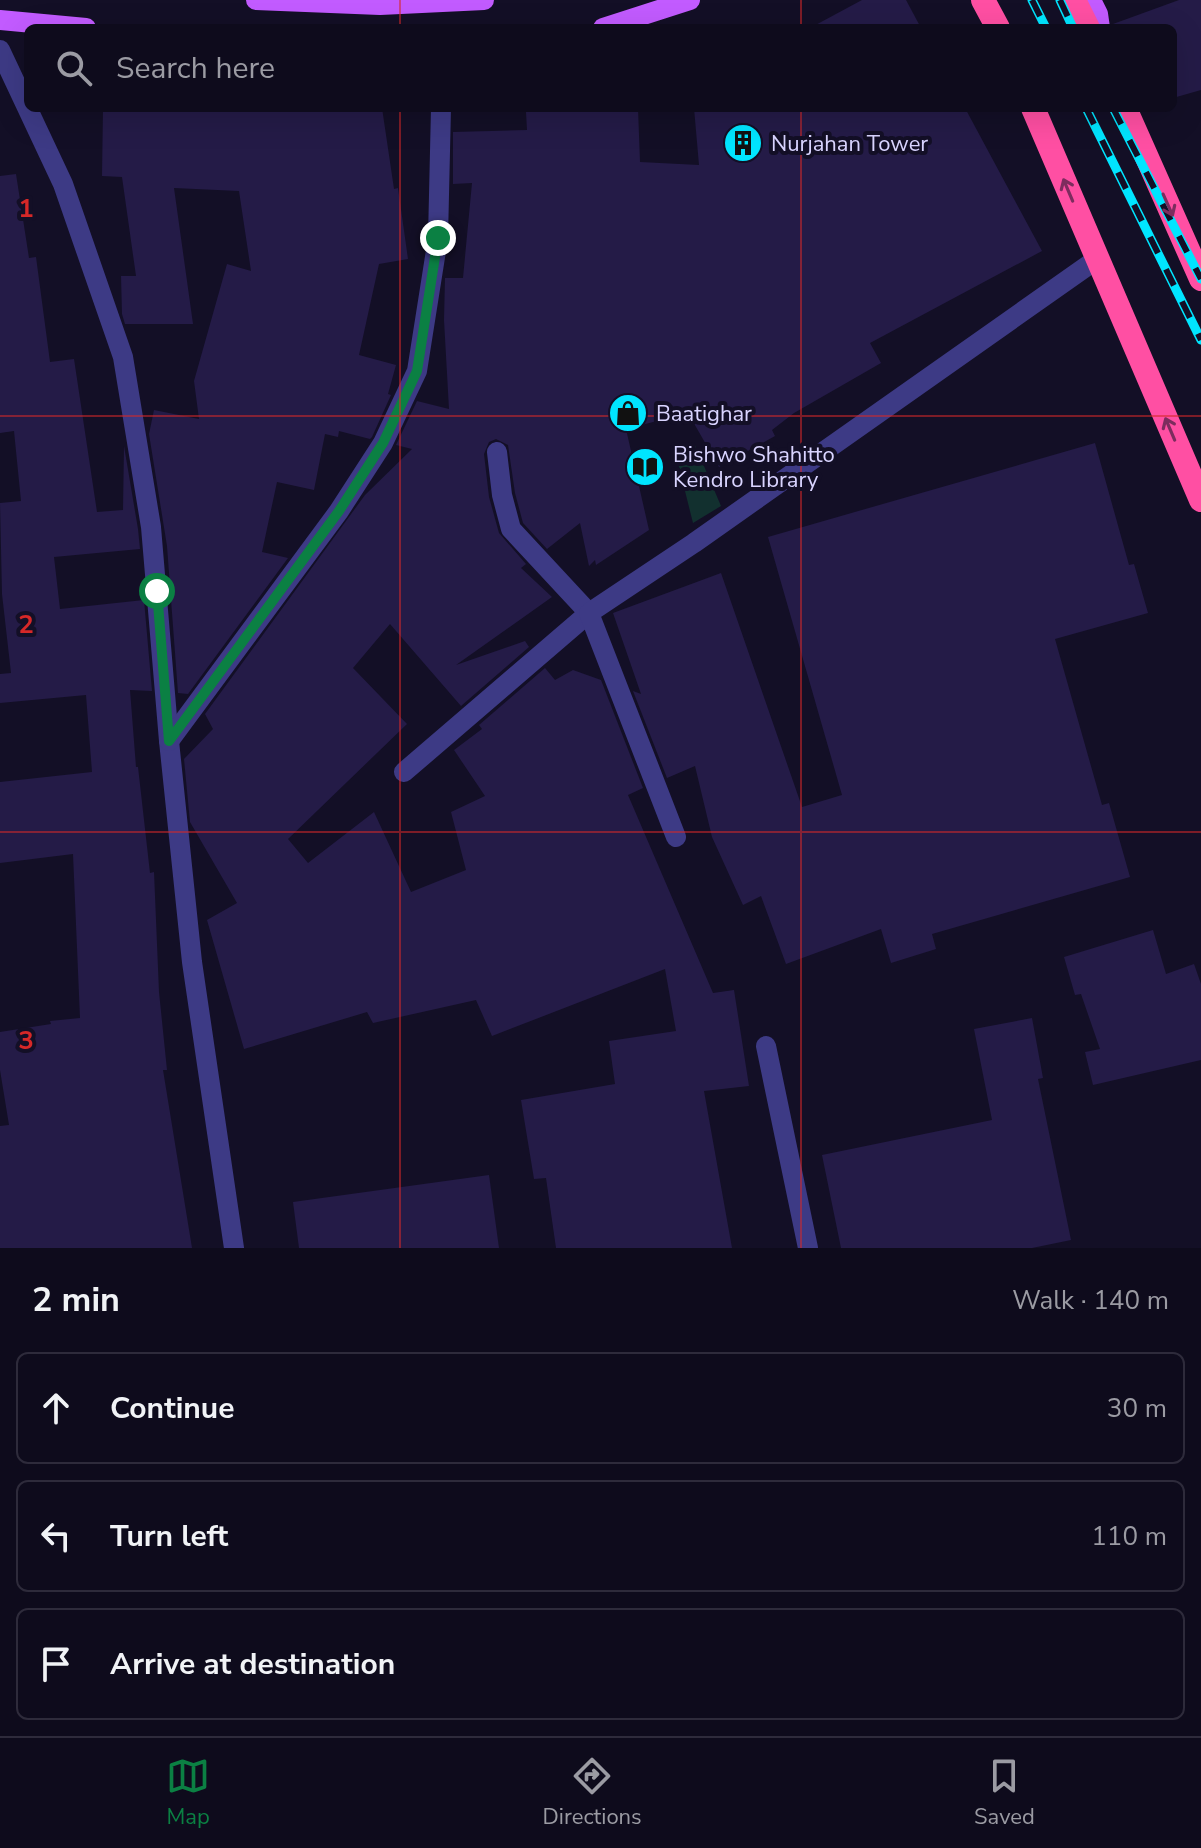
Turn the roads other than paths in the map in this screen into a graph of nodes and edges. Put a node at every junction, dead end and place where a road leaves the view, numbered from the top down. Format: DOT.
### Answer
graph roads {
  1 [pos="256,0"];
  2 [pos="480,0"];
  3 [pos="690,0"];
  4 [pos="983,0"];
  5 [pos="1074,0"];
  6 [pos="1091,0"];
  7 [pos="0,20"];
  8 [pos="43,24"];
  9 [pos="615,24"];
  10 [pos="996,24"];
  11 [pos="1086,24"];
  12 [pos="1099,24"];
  13 [pos="0,50"];
  14 [pos="24,101"];
  15 [pos="29,112"];
  16 [pos="441,112"];
  17 [pos="1035,112"];
  18 [pos="1127,112"];
  19 [pos="1097,259"];
  20 [pos="1201,279"];
  21 [pos="497,452"];
  22 [pos="1201,500"];
  23 [pos="589,613"];
  24 [pos="169,741"];
  25 [pos="404,772"];
  26 [pos="676,837"];
  27 [pos="766,1046"];
  28 [pos="234,1248"];
  29 [pos="808,1248"];
  1 -- 2 [label="main road"];
  3 -- 9 [label="main road"];
  4 -- 10 [label="highway"];
  5 -- 11 [label="highway"];
  6 -- 12 [label="main road"];
  7 -- 8 [label="main road"];
  13 -- 14 [label="street"];
  15 -- 24 [label="street"];
  16 -- 24 [label="street"];
  19 -- 17 [label="highway, one-way"];
  18 -- 20 [label="highway, one-way"];
  22 -- 19 [label="highway, one-way"];
  19 -- 23 [label="street"];
  21 -- 23 [label="street"];
  23 -- 25 [label="street"];
  23 -- 26 [label="street"];
  24 -- 28 [label="street"];
  27 -- 29 [label="street"];
}
